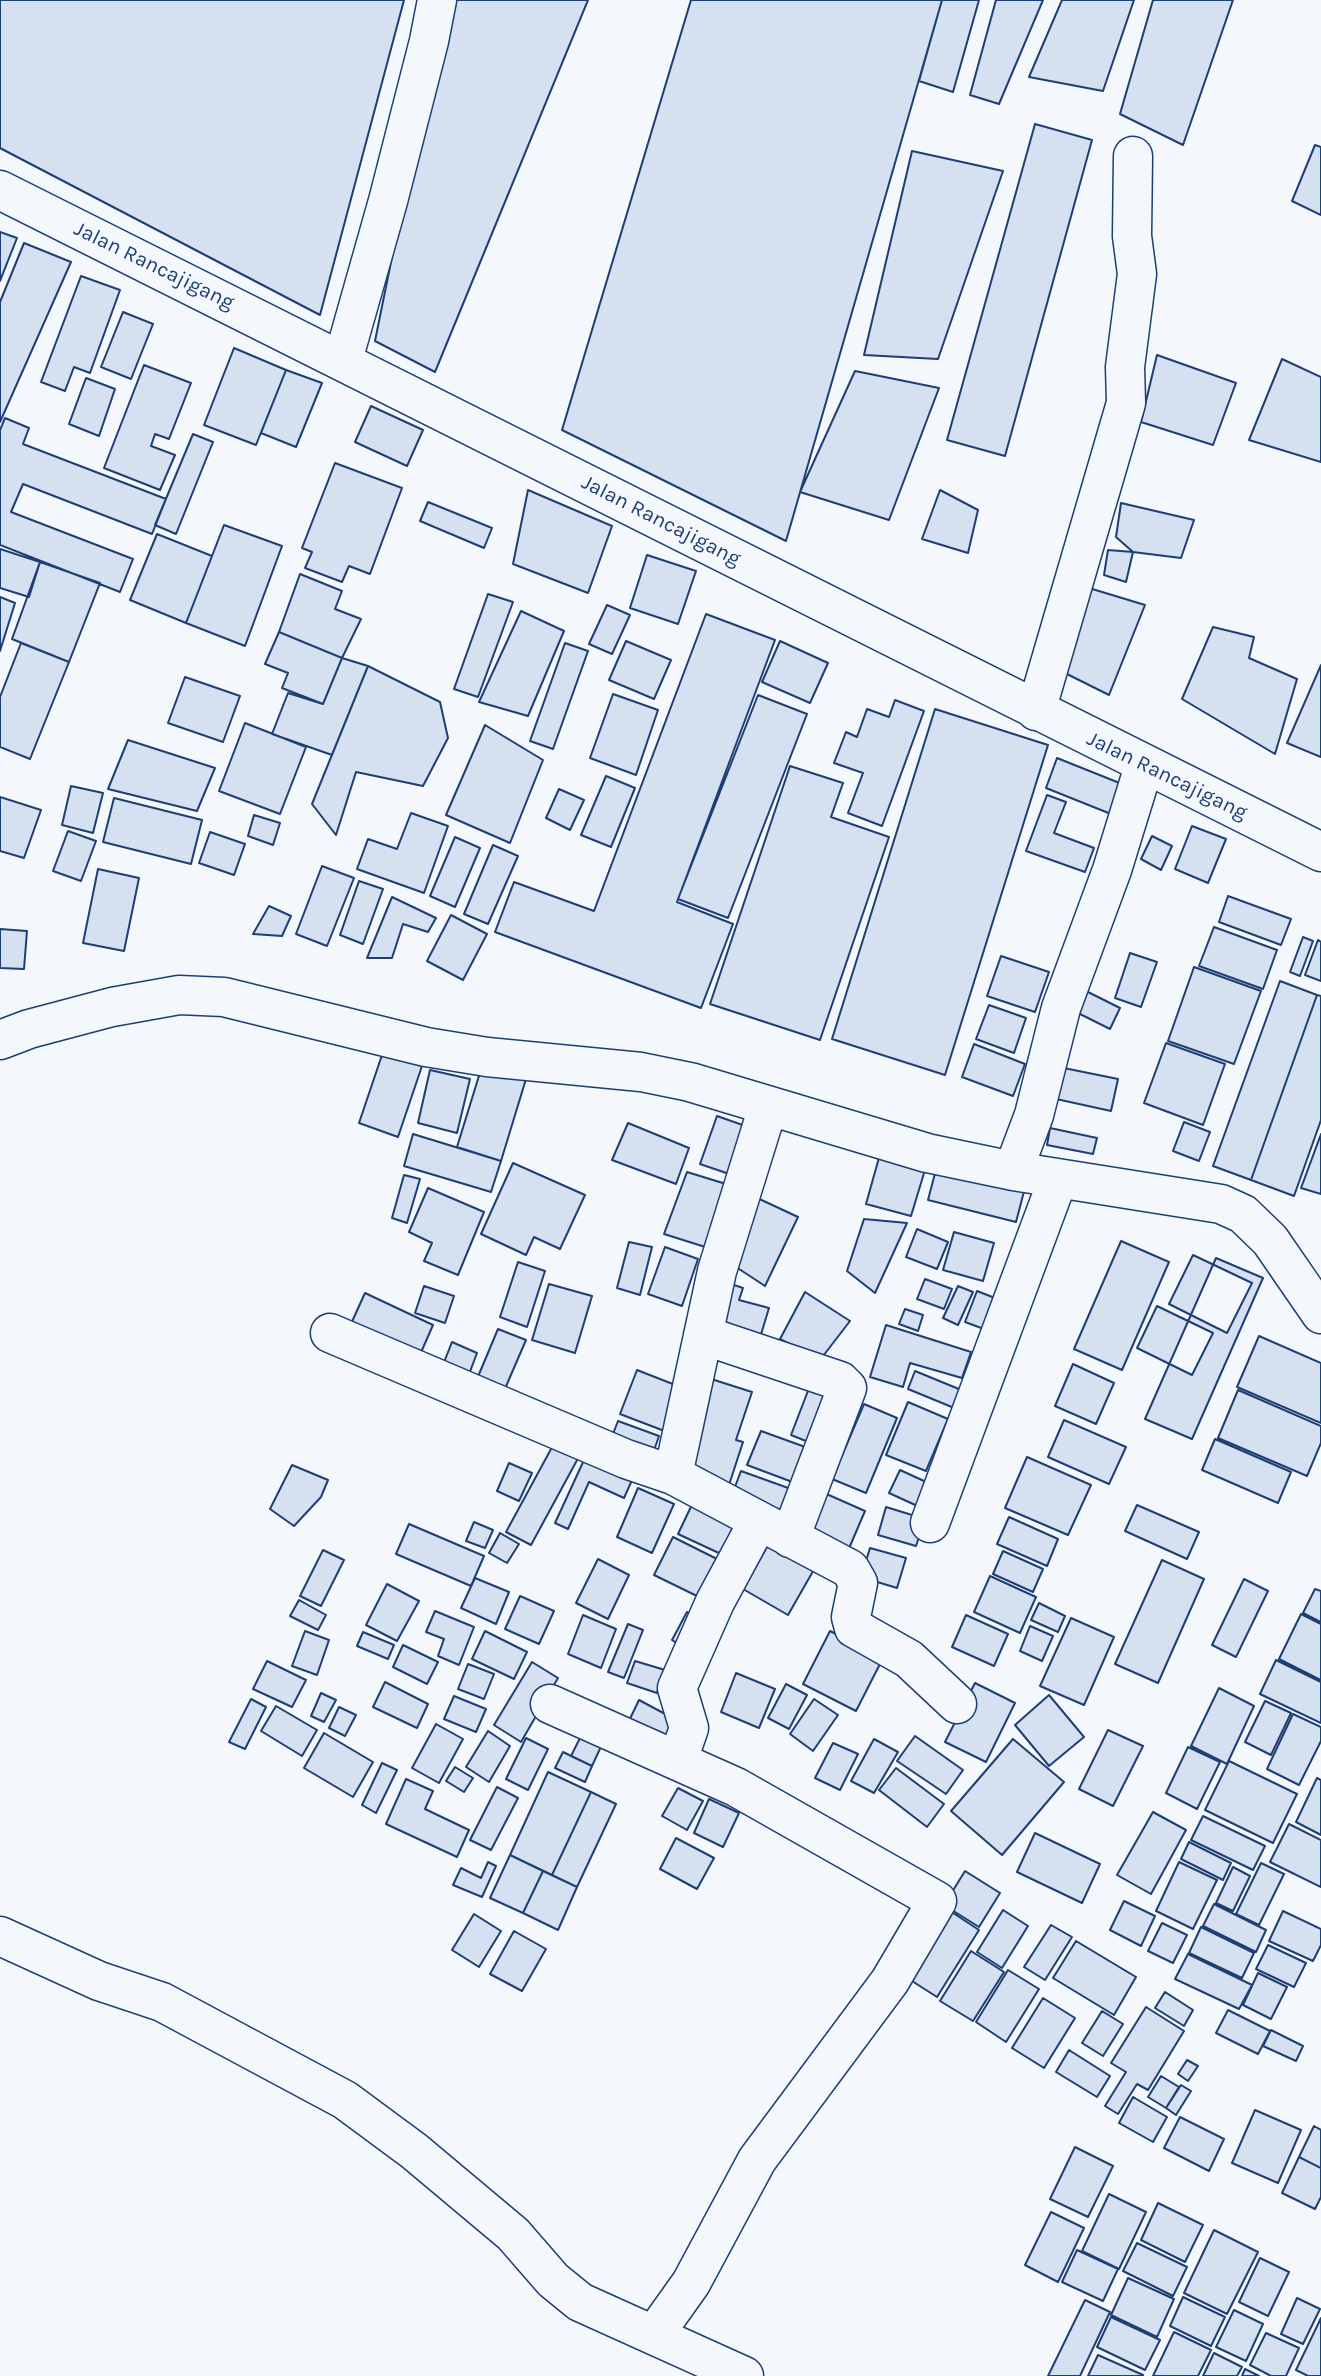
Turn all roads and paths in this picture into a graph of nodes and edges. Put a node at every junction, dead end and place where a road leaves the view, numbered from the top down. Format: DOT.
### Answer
graph roads {
  1 [pos="437,0"];
  2 [pos="1133,156"];
  3 [pos="0,190"];
  4 [pos="343,360"];
  5 [pos="1035,711"];
  6 [pos="1144,766"];
  7 [pos="1321,852"];
  8 [pos="0,1040"];
  9 [pos="768,1107"];
  10 [pos="1025,1141"];
  11 [pos="1058,1178"];
  12 [pos="1321,1314"];
  13 [pos="330,1333"];
  14 [pos="703,1335"];
  15 [pos="673,1475"];
  16 [pos="930,1522"];
  17 [pos="774,1530"];
  18 [pos="551,1704"];
  19 [pos="957,1704"];
  20 [pos="678,1760"];
  21 [pos="0,1936"];
  22 [pos="654,2335"];
  23 [pos="744,2376"];
  1 -- 4 [label="street"];
  2 -- 5 [label="street"];
  3 -- 4 [label="street, Jalan Rancajigang"];
  4 -- 5 [label="street, Jalan Rancajigang"];
  5 -- 6 [label="street, Jalan Rancajigang"];
  6 -- 7 [label="street, Jalan Rancajigang"];
  6 -- 10 [label="street"];
  8 -- 9 [label="street"];
  9 -- 10 [label="street"];
  9 -- 14 [label="street"];
  10 -- 11 [label="street"];
  11 -- 12 [label="street"];
  11 -- 16 [label="street"];
  13 -- 15 [label="street"];
  14 -- 15 [label="street"];
  14 -- 17 [label="street"];
  15 -- 17 [label="street"];
  17 -- 19 [label="street"];
  17 -- 20 [label="street"];
  18 -- 20 [label="street"];
  20 -- 22 [label="street"];
  21 -- 22 [label="street"];
  22 -- 23 [label="street"];
}
